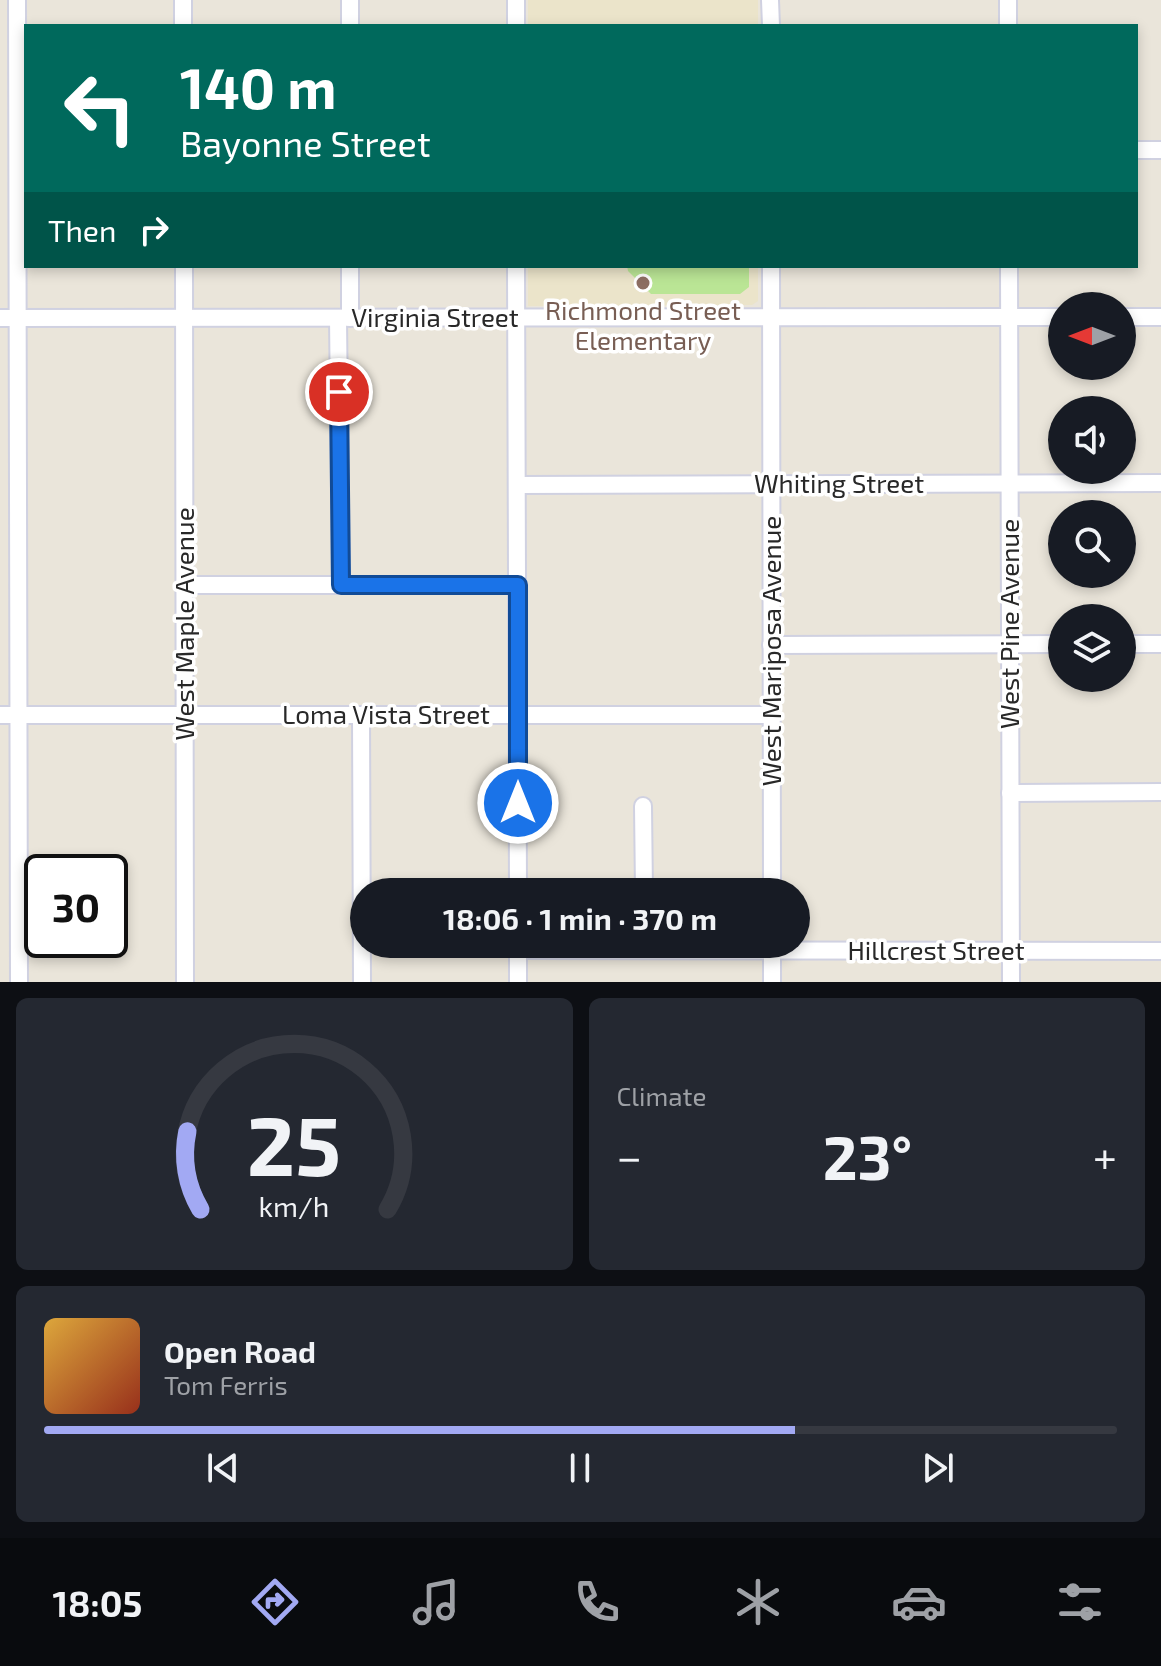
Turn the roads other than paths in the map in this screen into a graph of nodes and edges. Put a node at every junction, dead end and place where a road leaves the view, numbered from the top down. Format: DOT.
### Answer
graph roads {
  1 [pos="17,0"];
  2 [pos="183,0"];
  3 [pos="350,0"];
  4 [pos="516,0"];
  5 [pos="770,0"];
  6 [pos="1008,0"];
  7 [pos="183,24"];
  8 [pos="350,24"];
  9 [pos="516,24"];
  10 [pos="771,24"];
  11 [pos="1008,24"];
  12 [pos="22,150"];
  13 [pos="1138,150"];
  14 [pos="1161,150"];
  15 [pos="184,268"];
  16 [pos="350,268"];
  17 [pos="516,268"];
  18 [pos="771,268"];
  19 [pos="1009,268"];
  20 [pos="771,317"];
  21 [pos="1009,317"];
  22 [pos="1048,317"];
  23 [pos="1136,317"];
  24 [pos="1161,317"];
  25 [pos="8,318"];
  26 [pos="184,318"];
  27 [pos="344,318"];
  28 [pos="516,318"];
  29 [pos="1161,483"];
  30 [pos="771,484"];
  31 [pos="1010,484"];
  32 [pos="517,485"];
  33 [pos="185,585"];
  34 [pos="341,585"];
  35 [pos="518,585"];
  36 [pos="1009,644"];
  37 [pos="1048,644"];
  38 [pos="1136,644"];
  39 [pos="1161,644"];
  40 [pos="771,645"];
  41 [pos="0,715"];
  42 [pos="18,715"];
  43 [pos="185,715"];
  44 [pos="361,715"];
  45 [pos="518,715"];
  46 [pos="771,715"];
  47 [pos="1161,792"];
  48 [pos="1010,793"];
  49 [pos="643,806"];
  50 [pos="518,878"];
  51 [pos="644,878"];
  52 [pos="772,878"];
  53 [pos="810,948"];
  54 [pos="1011,951"];
  55 [pos="1161,951"];
  56 [pos="518,958"];
  57 [pos="772,958"];
  58 [pos="19,982"];
  59 [pos="185,982"];
  60 [pos="362,982"];
  61 [pos="518,982"];
  62 [pos="772,982"];
  63 [pos="1011,982"];
  1 -- 12 [label="street"];
  2 -- 7 [label="street"];
  3 -- 8 [label="street"];
  4 -- 9 [label="street"];
  5 -- 10 [label="street"];
  6 -- 11 [label="street"];
  12 -- 25 [label="street"];
  13 -- 14 [label="street"];
  15 -- 26 [label="street, West Maple Avenue"];
  16 -- 27 [label="street"];
  17 -- 28 [label="street"];
  18 -- 20 [label="street, West Mariposa Avenue"];
  19 -- 21 [label="street, West Pine Avenue"];
  20 -- 21 [label="street, Virginia Street"];
  20 -- 28 [label="street, Virginia Street"];
  20 -- 30 [label="street, West Mariposa Avenue"];
  21 -- 22 [label="street, Virginia Street"];
  21 -- 31 [label="street, West Pine Avenue"];
  23 -- 24 [label="street"];
  25 -- 26 [label="street, Virginia Street"];
  25 -- 42 [label="street"];
  26 -- 27 [label="street, Virginia Street"];
  26 -- 33 [label="street, West Maple Avenue"];
  27 -- 28 [label="street, Virginia Street"];
  27 -- 34 [label="street"];
  28 -- 32 [label="street"];
  29 -- 31 [label="street, Whiting Street"];
  30 -- 31 [label="street, Whiting Street"];
  30 -- 32 [label="street, Whiting Street"];
  30 -- 40 [label="street, West Mariposa Avenue"];
  31 -- 36 [label="street, West Pine Avenue"];
  32 -- 35 [label="street"];
  33 -- 34 [label="street"];
  33 -- 43 [label="street, West Maple Avenue"];
  34 -- 35 [label="street"];
  35 -- 45 [label="street"];
  36 -- 37 [label="street"];
  36 -- 40 [label="street"];
  36 -- 48 [label="street, West Pine Avenue"];
  38 -- 39 [label="street"];
  40 -- 46 [label="street, West Mariposa Avenue"];
  41 -- 42 [label="street, Loma Vista Street"];
  42 -- 43 [label="street, Loma Vista Street"];
  42 -- 58 [label="street"];
  43 -- 44 [label="street, Loma Vista Street"];
  43 -- 59 [label="street, West Maple Avenue"];
  44 -- 45 [label="street, Loma Vista Street"];
  44 -- 60 [label="street"];
  45 -- 46 [label="street, Loma Vista Street"];
  45 -- 50 [label="street"];
  46 -- 52 [label="street, West Mariposa Avenue"];
  47 -- 48 [label="street"];
  48 -- 54 [label="street, West Pine Avenue"];
  49 -- 51 [label="street"];
  53 -- 54 [label="street, Hillcrest Street"];
  54 -- 55 [label="street, Hillcrest Street"];
  54 -- 63 [label="street, West Pine Avenue"];
  56 -- 61 [label="street"];
  57 -- 62 [label="street"];
}
